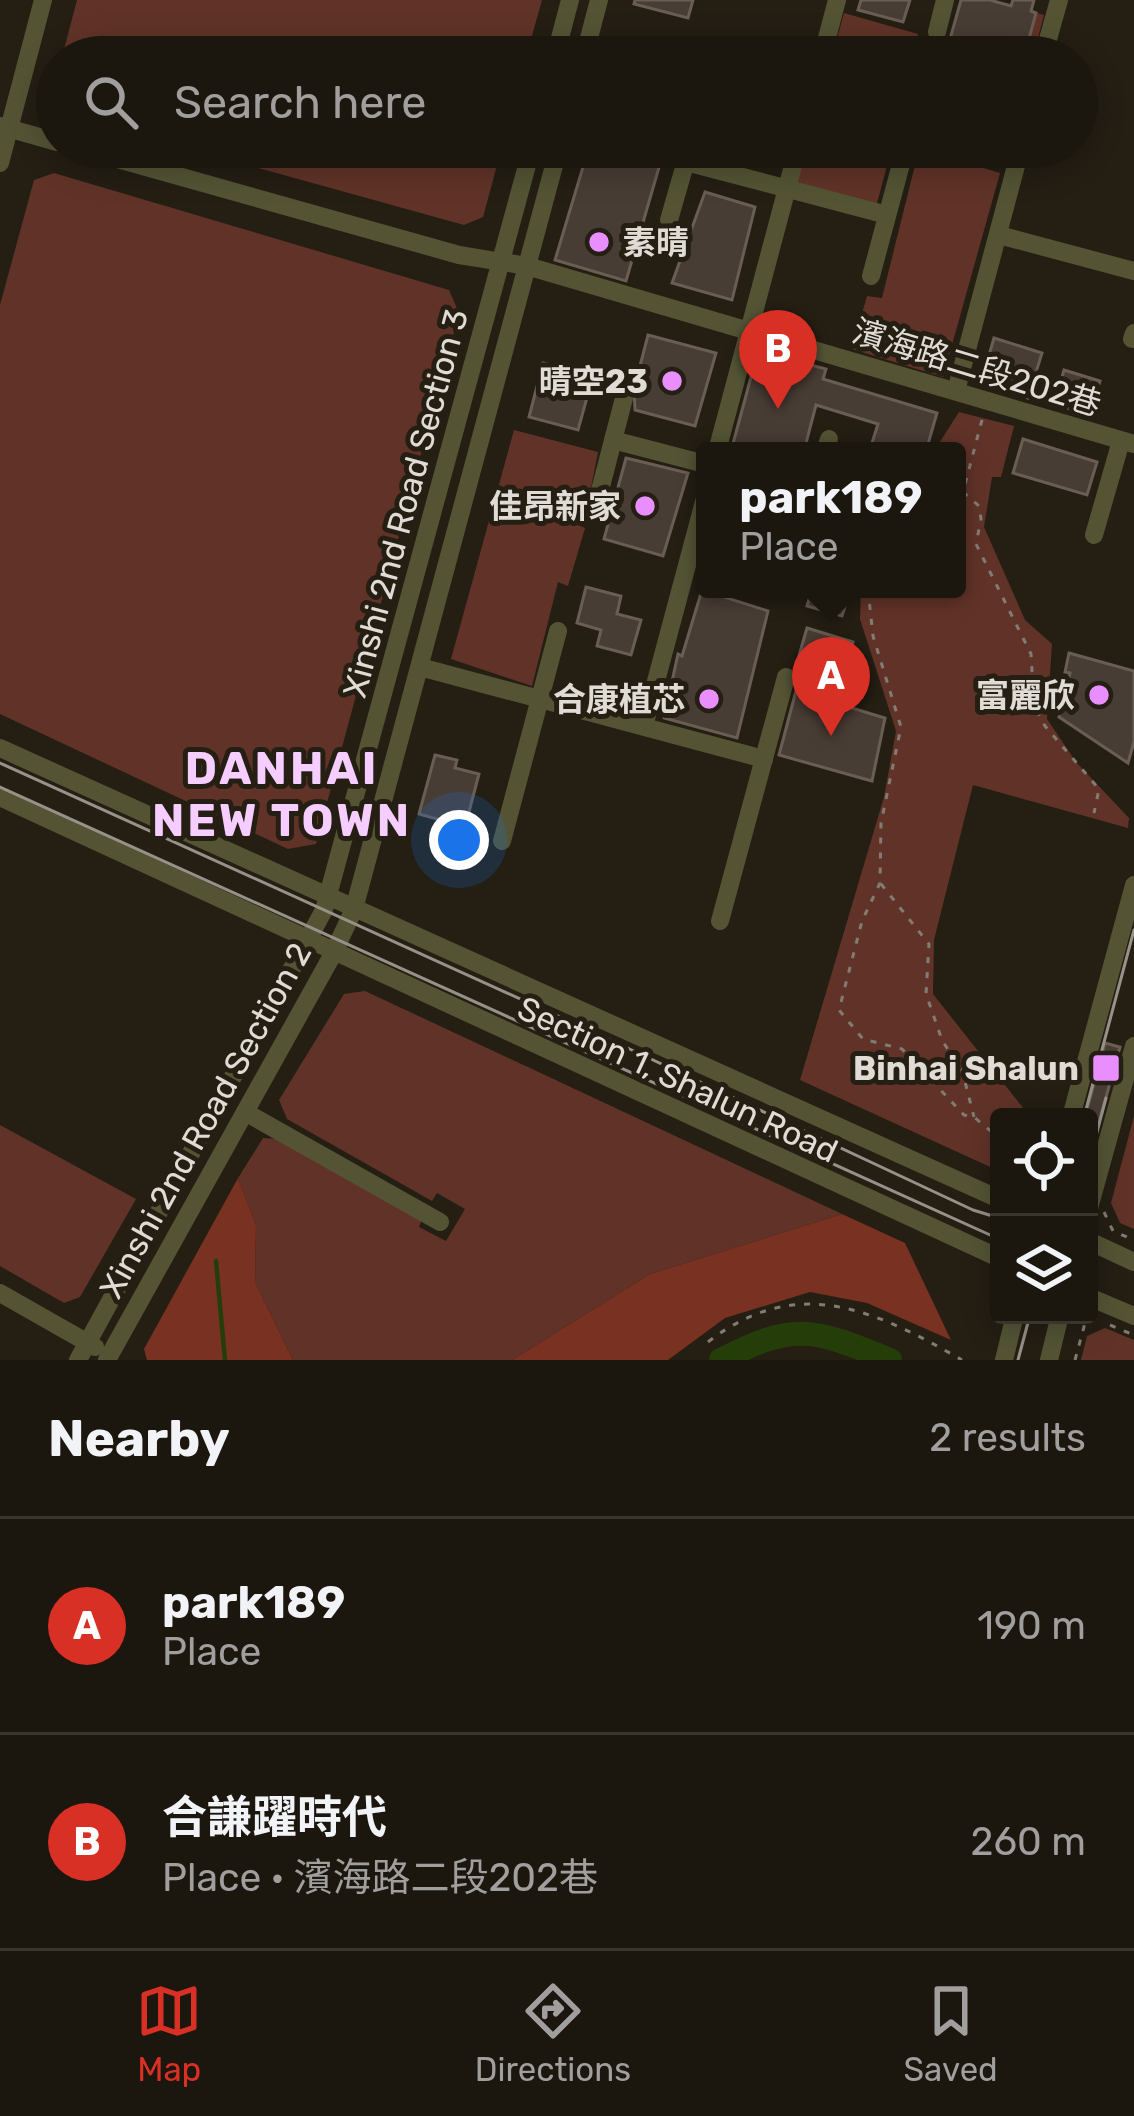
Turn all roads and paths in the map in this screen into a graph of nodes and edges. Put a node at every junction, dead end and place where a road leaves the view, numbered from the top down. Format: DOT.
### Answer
graph roads {
  1 [pos="44,0"];
  2 [pos="570,0"];
  3 [pos="599,0"];
  4 [pos="838,0"];
  5 [pos="946,0"];
  6 [pos="1059,0"];
  7 [pos="937,32"];
  8 [pos="561,36"];
  9 [pos="590,36"];
  10 [pos="828,36"];
  11 [pos="1048,36"];
  12 [pos="5,127"];
  13 [pos="36,136"];
  14 [pos="0,163"];
  15 [pos="150,168"];
  16 [pos="526,168"];
  17 [pos="554,168"];
  18 [pos="684,168"];
  19 [pos="728,168"];
  20 [pos="792,168"];
  21 [pos="900,168"];
  22 [pos="1016,168"];
  23 [pos="787,189"];
  24 [pos="887,215"];
  25 [pos="669,220"];
  26 [pos="999,235"];
  27 [pos="501,263"];
  28 [pos="527,266"];
  29 [pos="1134,271"];
  30 [pos="871,276"];
  31 [pos="748,330"];
  32 [pos="956,391"];
  33 [pos="624,398"];
  34 [pos="985,408"];
  35 [pos="614,440"];
  36 [pos="719,442"];
  37 [pos="1127,442"];
  38 [pos="696,462"];
  39 [pos="966,471"];
  40 [pos="966,496"];
  41 [pos="598,497"];
  42 [pos="696,532"];
  43 [pos="1094,535"];
  44 [pos="869,598"];
  45 [pos="558,632"];
  46 [pos="420,667"];
  47 [pos="786,677"];
  48 [pos="540,698"];
  49 [pos="644,726"];
  50 [pos="0,748"];
  51 [pos="764,759"];
  52 [pos="0,797"];
  53 [pos="1094,813"];
  54 [pos="502,841"];
  55 [pos="880,883"];
  56 [pos="1134,885"];
  57 [pos="329,894"];
  58 [pos="354,908"];
  59 [pos="720,921"];
  60 [pos="310,942"];
  61 [pos="333,954"];
  62 [pos="1134,1046"];
  63 [pos="1073,1108"];
  64 [pos="245,1112"];
  65 [pos="974,1117"];
  66 [pos="990,1130"];
  67 [pos="990,1195"];
  68 [pos="1098,1200"];
  69 [pos="1098,1212"];
  70 [pos="440,1222"];
  71 [pos="1134,1240"];
  72 [pos="1098,1244"];
  73 [pos="990,1254"];
  74 [pos="1134,1262"];
  75 [pos="0,1293"];
  76 [pos="1098,1301"];
  77 [pos="1134,1316"];
  78 [pos="1014,1324"];
  79 [pos="1058,1324"];
  80 [pos="1134,1335"];
  81 [pos="708,1342"];
  82 [pos="83,1352"];
  83 [pos="108,1358"];
  84 [pos="962,1360"];
  85 [pos="1004,1360"];
  86 [pos="1048,1360"];
  87 [pos="1075,1360"];
  1 -- 12 [label="street"];
  2 -- 8 [label="street"];
  3 -- 9 [label="street"];
  4 -- 10 [label="street"];
  5 -- 7 [label="street"];
  6 -- 11 [label="street"];
  12 -- 13 [label="street"];
  12 -- 14 [label="street"];
  15 -- 27 [label="street, 濱海路二段202巷"];
  16 -- 27 [label="street, Xinshi 2nd Road Section 3"];
  17 -- 28 [label="street, Xinshi 2nd Road Section 3"];
  18 -- 25 [label="street"];
  19 -- 23 [label="street"];
  20 -- 23 [label="street"];
  21 -- 24 [label="street"];
  22 -- 26 [label="street"];
  23 -- 24 [label="street"];
  23 -- 31 [label="street"];
  24 -- 30 [label="street"];
  26 -- 29 [label="street"];
  26 -- 32 [label="street"];
  27 -- 28 [label="street, 濱海路二段202巷"];
  27 -- 57 [label="street, Xinshi 2nd Road Section 3"];
  28 -- 31 [label="street, 濱海路二段202巷"];
  28 -- 46 [label="street, Xinshi 2nd Road Section 3"];
  31 -- 32 [label="street, 濱海路二段202巷"];
  31 -- 36 [label="street"];
  32 -- 37 [label="street, 濱海路二段202巷"];
  33 -- 35 [label="street"];
  34 -- 39 [label="path"];
  35 -- 38 [label="street"];
  35 -- 41 [label="street"];
  37 -- 43 [label="street"];
  40 -- 53 [label="path"];
  42 -- 49 [label="street"];
  44 -- 55 [label="path"];
  45 -- 48 [label="street"];
  46 -- 48 [label="street"];
  46 -- 58 [label="street, Xinshi 2nd Road Section 3"];
  47 -- 51 [label="street"];
  48 -- 49 [label="street"];
  48 -- 54 [label="street"];
  49 -- 51 [label="street"];
  50 -- 57 [label="street, Section 1, Shalun Road"];
  51 -- 59 [label="street"];
  52 -- 60 [label="street, Section 1, Shalun Road"];
  55 -- 65 [label="path"];
  55 -- 65 [label="path"];
  56 -- 63 [label="street"];
  57 -- 58 [label="street, Section 1, Shalun Road"];
  57 -- 60 [label="street, Xinshi 2nd Road Section 3"];
  58 -- 61 [label="street, Xinshi 2nd Road Section 2"];
  58 -- 67 [label="street, Section 1, Shalun Road"];
  60 -- 61 [label="street, Section 1, Shalun Road"];
  60 -- 82 [label="street, Xinshi 2nd Road Section 2"];
  61 -- 64 [label="street, Xinshi 2nd Road Section 2"];
  61 -- 73 [label="street, Section 1, Shalun Road"];
  62 -- 68 [label="street"];
  64 -- 70 [label="street"];
  64 -- 83 [label="street, Xinshi 2nd Road Section 2"];
  65 -- 66 [label="path"];
  69 -- 71 [label="path"];
  72 -- 74 [label="street"];
  75 -- 82 [label="street"];
  76 -- 77 [label="street"];
  78 -- 85 [label="street"];
  79 -- 86 [label="street"];
  80 -- 87 [label="path"];
  81 -- 84 [label="path"];
  82 -- 83 [label="street"];
}
